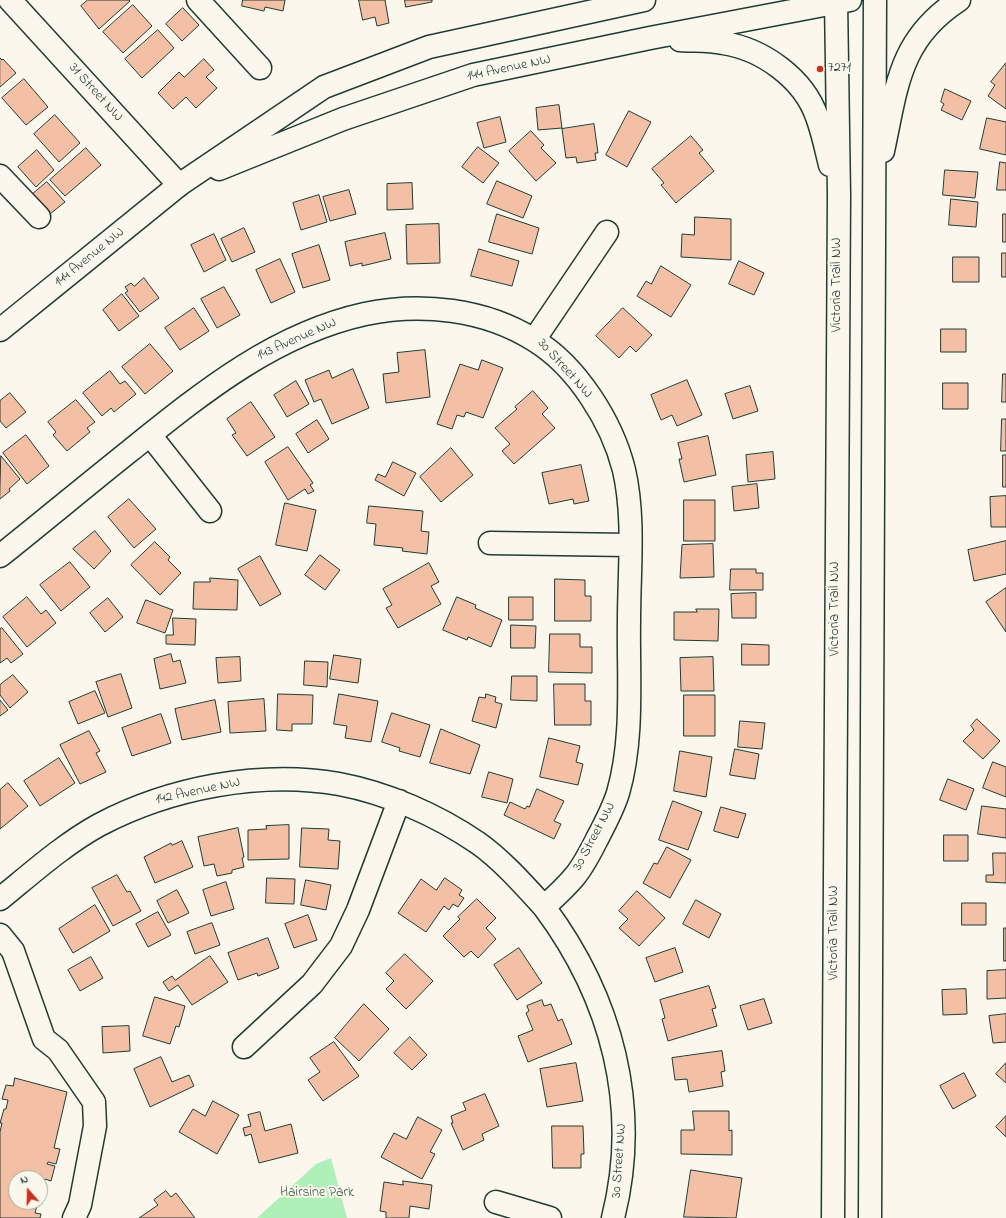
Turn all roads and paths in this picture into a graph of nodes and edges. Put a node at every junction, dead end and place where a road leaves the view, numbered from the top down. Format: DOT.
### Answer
graph roads {
  1 [pos="10,0"];
  2 [pos="198,0"];
  3 [pos="644,0"];
  4 [pos="874,0"];
  5 [pos="959,0"];
  6 [pos="841,1"];
  7 [pos="650,38"];
  8 [pos="260,68"];
  9 [pos="0,176"];
  10 [pos="179,185"];
  11 [pos="873,194"];
  12 [pos="838,195"];
  13 [pos="39,217"];
  14 [pos="607,232"];
  15 [pos="0,330"];
  16 [pos="534,340"];
  17 [pos="150,435"];
  18 [pos="210,511"];
  19 [pos="490,543"];
  20 [pos="630,545"];
  21 [pos="0,556"];
  22 [pos="399,801"];
  23 [pos="0,899"];
  24 [pos="544,907"];
  25 [pos="0,935"];
  26 [pos="244,1047"];
  27 [pos="496,1202"];
  28 [pos="74,1218"];
  29 [pos="550,1218"];
  30 [pos="613,1218"];
  31 [pos="833,1218"];
  32 [pos="870,1218"];
  1 -- 10 [label="main road, 31 Street NW"];
  2 -- 8 [label="main road"];
  3 -- 10 [label="main road, 144 Avenue NW"];
  4 -- 11 [label="main road"];
  5 -- 11 [label="main road"];
  6 -- 7 [label="main road, 144 Avenue NW"];
  6 -- 12 [label="main road, Victoria Trail NW"];
  7 -- 10 [label="main road, 144 Avenue NW"];
  7 -- 12 [label="main road"];
  9 -- 13 [label="main road"];
  10 -- 15 [label="main road, 144 Avenue NW"];
  11 -- 32 [label="main road"];
  12 -- 31 [label="main road, Victoria Trail NW"];
  14 -- 16 [label="main road, 30 Street NW"];
  16 -- 17 [label="main road, 143 Avenue NW"];
  16 -- 20 [label="main road, 30 Street NW"];
  17 -- 18 [label="main road"];
  17 -- 21 [label="main road, 143 Avenue NW"];
  19 -- 20 [label="main road"];
  20 -- 24 [label="main road, 30 Street NW"];
  22 -- 23 [label="main road, 142 Avenue NW"];
  22 -- 24 [label="main road, 142 Avenue NW"];
  22 -- 26 [label="main road"];
  24 -- 30 [label="main road, 30 Street NW"];
  25 -- 28 [label="main road"];
  27 -- 29 [label="main road"];
}
